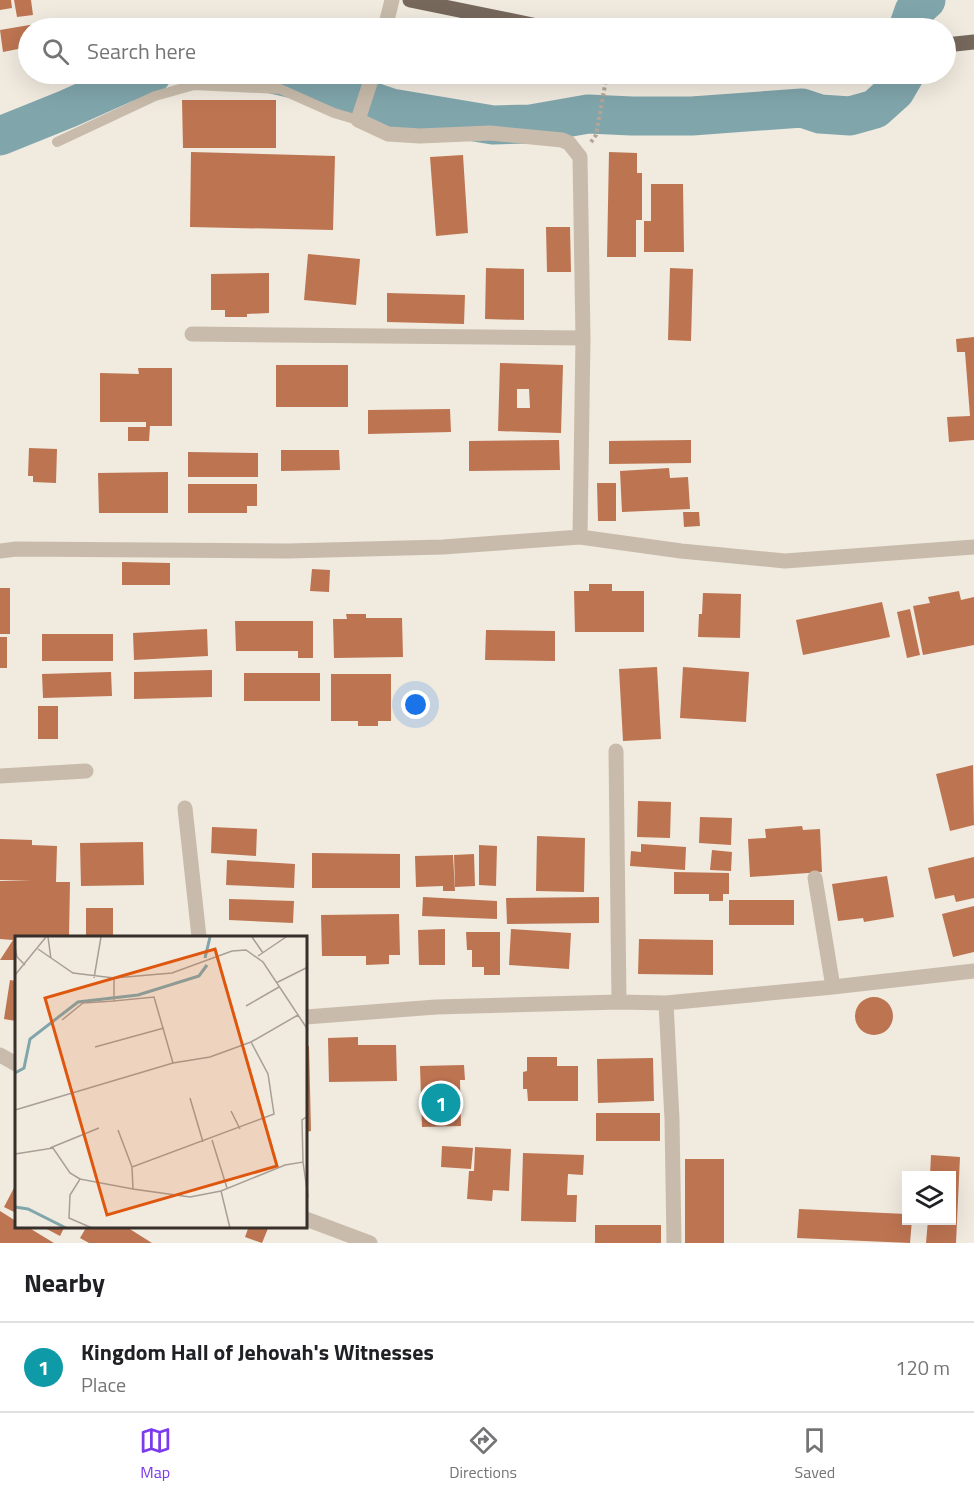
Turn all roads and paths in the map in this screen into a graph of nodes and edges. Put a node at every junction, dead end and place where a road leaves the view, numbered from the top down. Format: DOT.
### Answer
graph roads {
  1 [pos="392,0"];
  2 [pos="410,0"];
  3 [pos="388,18"];
  4 [pos="498,18"];
  5 [pos="974,42"];
  6 [pos="956,44"];
  7 [pos="370,84"];
  8 [pos="605,84"];
  9 [pos="360,116"];
  10 [pos="596,135"];
  11 [pos="57,142"];
  12 [pos="192,334"];
  13 [pos="583,338"];
  14 [pos="580,537"];
  15 [pos="974,547"];
  16 [pos="0,551"];
  17 [pos="615,751"];
  18 [pos="86,771"];
  19 [pos="0,776"];
  20 [pos="185,808"];
  21 [pos="815,878"];
  22 [pos="199,936"];
  23 [pos="974,971"];
  24 [pos="833,987"];
  25 [pos="619,1002"];
  26 [pos="666,1003"];
  27 [pos="308,1017"];
  28 [pos="0,1055"];
  29 [pos="15,1063"];
  30 [pos="308,1220"];
  31 [pos="370,1243"];
  32 [pos="674,1243"];
  1 -- 3 [label="street"];
  2 -- 4 [label="main road"];
  5 -- 6 [label="main road"];
  7 -- 9 [label="street"];
  8 -- 10 [label="path"];
  9 -- 11 [label="lane"];
  9 -- 13 [label="street"];
  12 -- 13 [label="street"];
  13 -- 14 [label="street"];
  14 -- 15 [label="street"];
  14 -- 16 [label="street"];
  17 -- 25 [label="street"];
  18 -- 19 [label="street"];
  20 -- 22 [label="street"];
  21 -- 24 [label="street"];
  23 -- 24 [label="street"];
  24 -- 26 [label="street"];
  25 -- 26 [label="street"];
  25 -- 27 [label="street"];
  26 -- 32 [label="street"];
  28 -- 29 [label="street"];
  30 -- 31 [label="street"];
}
